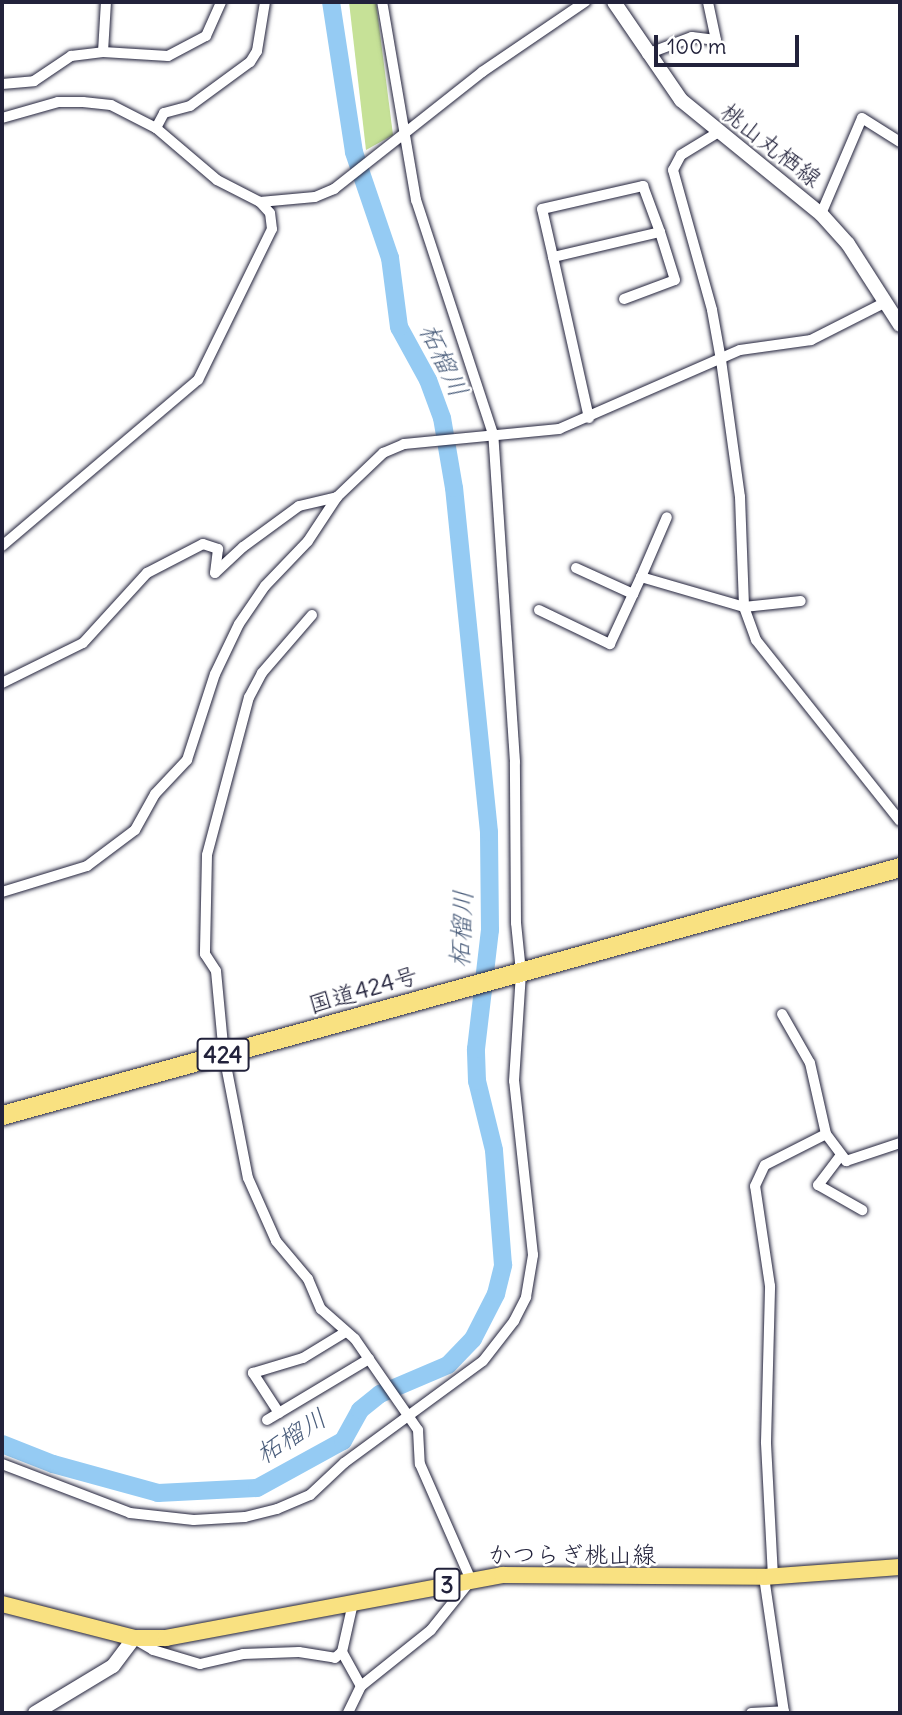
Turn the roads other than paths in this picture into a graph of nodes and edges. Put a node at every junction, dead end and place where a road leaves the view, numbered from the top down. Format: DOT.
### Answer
graph roads {
  1 [pos="106,2"];
  2 [pos="221,2"];
  3 [pos="265,2"];
  4 [pos="382,2"];
  5 [pos="585,2"];
  6 [pos="614,2"];
  7 [pos="708,2"];
  8 [pos="103,52"];
  9 [pos="647,54"];
  10 [pos="2,84"];
  11 [pos="2,118"];
  12 [pos="156,128"];
  13 [pos="717,133"];
  14 [pos="400,140"];
  15 [pos="900,142"];
  16 [pos="260,202"];
  17 [pos="821,214"];
  18 [pos="660,232"];
  19 [pos="553,257"];
  20 [pos="624,299"];
  21 [pos="886,302"];
  22 [pos="900,324"];
  23 [pos="721,360"];
  24 [pos="589,418"];
  25 [pos="489,433"];
  26 [pos="337,497"];
  27 [pos="667,517"];
  28 [pos="2,547"];
  29 [pos="576,568"];
  30 [pos="641,577"];
  31 [pos="633,594"];
  32 [pos="802,601"];
  33 [pos="744,607"];
  34 [pos="539,610"];
  35 [pos="312,615"];
  36 [pos="2,683"];
  37 [pos="900,821"];
  38 [pos="900,867"];
  39 [pos="2,892"];
  40 [pos="518,972"];
  41 [pos="782,1014"];
  42 [pos="223,1055"];
  43 [pos="2,1115"];
  44 [pos="826,1134"];
  45 [pos="900,1143"];
  46 [pos="841,1155"];
  47 [pos="862,1210"];
  48 [pos="344,1333"];
  49 [pos="371,1361"];
  50 [pos="279,1413"];
  51 [pos="411,1416"];
  52 [pos="267,1420"];
  53 [pos="2,1464"];
  54 [pos="900,1567"];
  55 [pos="769,1577"];
  56 [pos="471,1580"];
  57 [pos="353,1603"];
  58 [pos="2,1604"];
  59 [pos="134,1638"];
  60 [pos="342,1652"];
  61 [pos="362,1686"];
  62 [pos="784,1712"];
  63 [pos="35,1713"];
  64 [pos="348,1713"];
  65 [pos="751,1713"];
  1 -- 8 [label="street"];
  2 -- 8 [label="street"];
  3 -- 12 [label="street"];
  4 -- 14 [label="street"];
  5 -- 14 [label="street"];
  6 -- 9 [label="main road, 桃山丸栖線"];
  7 -- 9 [label="street"];
  8 -- 10 [label="street"];
  9 -- 13 [label="main road, 桃山丸栖線"];
  11 -- 12 [label="street"];
  12 -- 16 [label="street"];
  13 -- 17 [label="main road, 桃山丸栖線"];
  13 -- 23 [label="street"];
  14 -- 16 [label="street"];
  14 -- 25 [label="street"];
  15 -- 17 [label="street"];
  16 -- 28 [label="street"];
  17 -- 21 [label="main road, 桃山丸栖線"];
  18 -- 19 [label="street"];
  18 -- 19 [label="street"];
  18 -- 20 [label="street"];
  19 -- 24 [label="street"];
  21 -- 22 [label="main road, 桃山丸栖線"];
  21 -- 23 [label="street"];
  23 -- 24 [label="street"];
  23 -- 33 [label="street"];
  24 -- 25 [label="street"];
  25 -- 26 [label="street"];
  25 -- 40 [label="street"];
  26 -- 36 [label="street"];
  26 -- 39 [label="street"];
  27 -- 30 [label="street"];
  29 -- 31 [label="street"];
  30 -- 31 [label="street"];
  30 -- 33 [label="street"];
  31 -- 34 [label="street"];
  32 -- 33 [label="street"];
  33 -- 37 [label="street"];
  35 -- 42 [label="street"];
  38 -- 40 [label="highway, 国道424号 / 424"];
  40 -- 42 [label="highway, 国道424号 / 424"];
  40 -- 51 [label="street"];
  41 -- 44 [label="street"];
  42 -- 43 [label="highway, 国道424号 / 424"];
  42 -- 48 [label="street"];
  44 -- 46 [label="street"];
  44 -- 55 [label="street"];
  45 -- 46 [label="street"];
  46 -- 47 [label="street"];
  48 -- 49 [label="street"];
  48 -- 50 [label="street"];
  49 -- 50 [label="street"];
  49 -- 51 [label="street"];
  50 -- 52 [label="street"];
  51 -- 53 [label="street"];
  51 -- 56 [label="street"];
  54 -- 55 [label="main road, かつらぎ桃山線 / 3"];
  55 -- 56 [label="main road, かつらぎ桃山線 / 3"];
  55 -- 62 [label="street"];
  56 -- 57 [label="main road, かつらぎ桃山線 / 3"];
  56 -- 61 [label="street"];
  57 -- 59 [label="main road, かつらぎ桃山線 / 3"];
  57 -- 60 [label="street"];
  58 -- 59 [label="main road, かつらぎ桃山線 / 3"];
  59 -- 60 [label="street"];
  59 -- 63 [label="main road"];
  60 -- 61 [label="street"];
  61 -- 64 [label="street"];
  62 -- 65 [label="street"];
}
